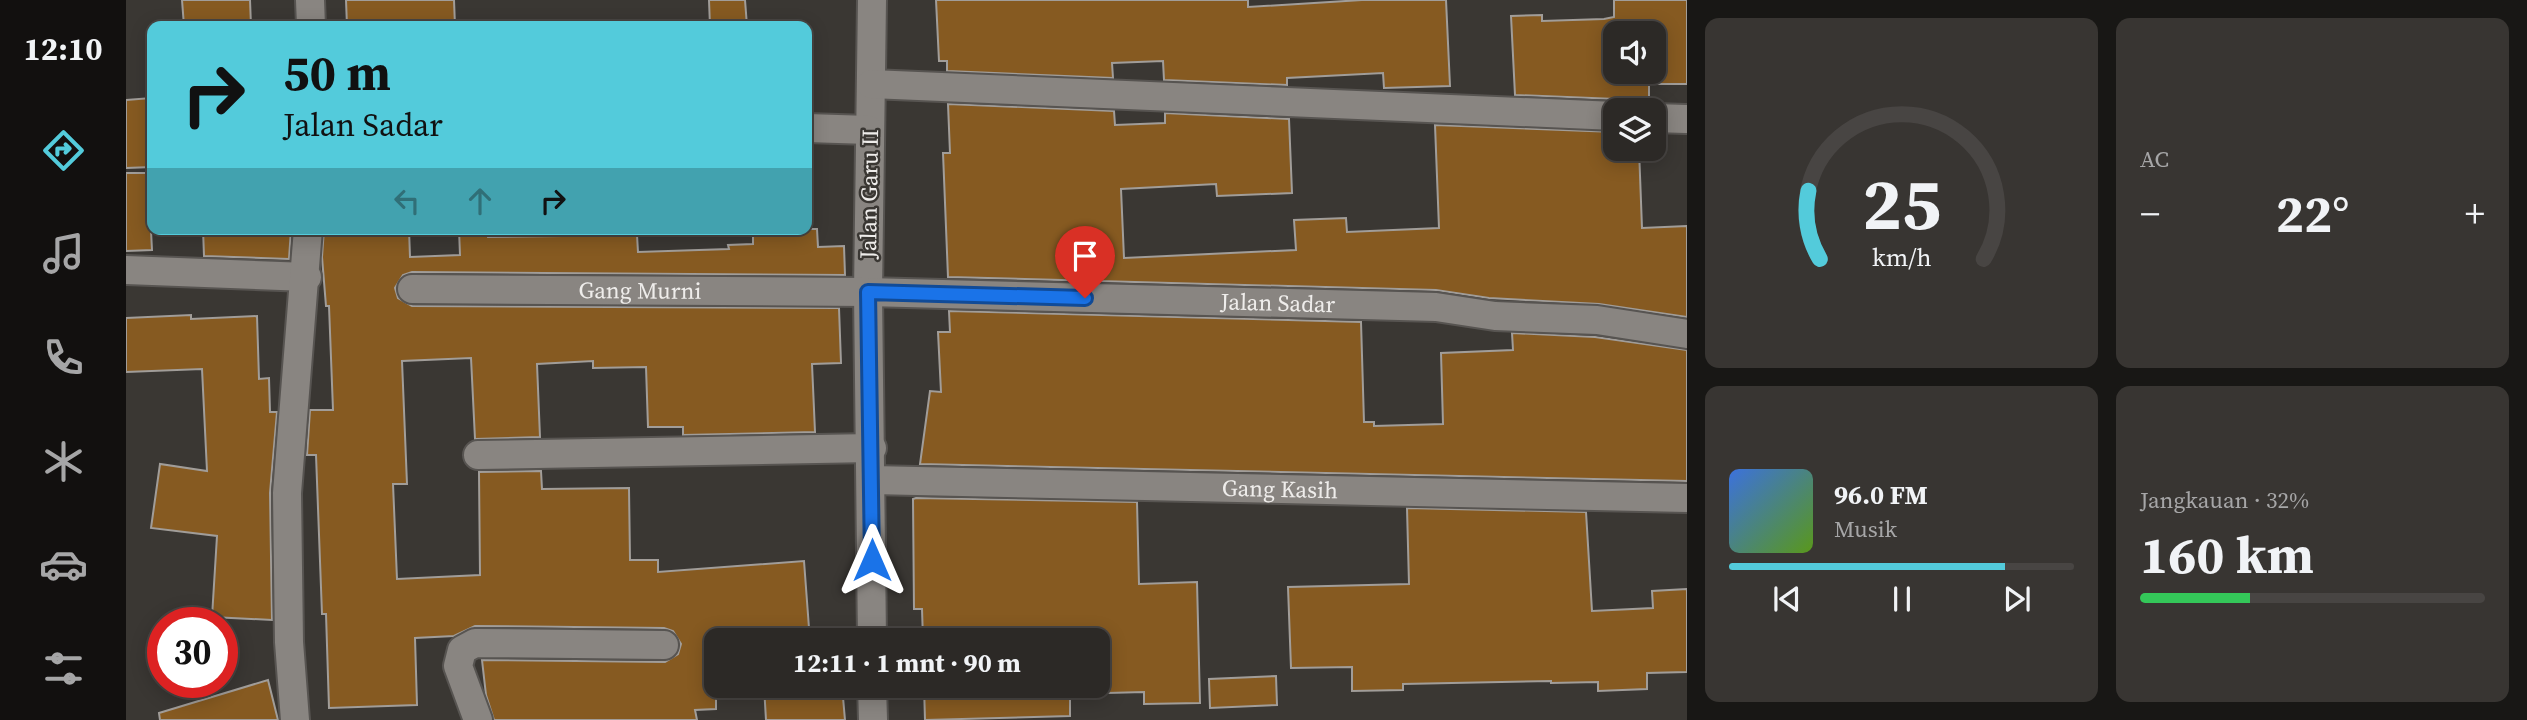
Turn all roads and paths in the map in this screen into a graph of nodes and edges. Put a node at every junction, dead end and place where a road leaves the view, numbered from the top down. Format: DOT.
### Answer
graph roads {
  1 [pos="310,0"];
  2 [pos="872,0"];
  3 [pos="311,21"];
  4 [pos="871,84"];
  5 [pos="1603,115"];
  6 [pos="1666,118"];
  7 [pos="1686,119"];
  8 [pos="812,128"];
  9 [pos="869,130"];
  10 [pos="308,235"];
  11 [pos="126,270"];
  12 [pos="307,277"];
  13 [pos="412,289"];
  14 [pos="868,292"];
  15 [pos="1687,334"];
  16 [pos="872,448"];
  17 [pos="478,455"];
  18 [pos="872,480"];
  19 [pos="1687,498"];
  20 [pos="872,628"];
  21 [pos="664,645"];
  22 [pos="872,698"];
  23 [pos="295,720"];
  24 [pos="478,720"];
  25 [pos="873,720"];
  1 -- 3 [label="street"];
  2 -- 4 [label="street, Jalan Garu II"];
  4 -- 5 [label="street"];
  4 -- 9 [label="street, Jalan Garu II"];
  6 -- 7 [label="street"];
  8 -- 9 [label="street"];
  9 -- 14 [label="street, Jalan Garu II"];
  10 -- 12 [label="street"];
  11 -- 12 [label="street"];
  12 -- 23 [label="street"];
  13 -- 14 [label="street, Gang Murni"];
  14 -- 15 [label="street, Jalan Sadar"];
  14 -- 16 [label="street, Jalan Garu II"];
  16 -- 17 [label="street"];
  16 -- 18 [label="street, Jalan Garu II"];
  18 -- 19 [label="street, Gang Kasih"];
  18 -- 20 [label="street, Jalan Garu II"];
  21 -- 24 [label="street"];
  22 -- 25 [label="street"];
}
